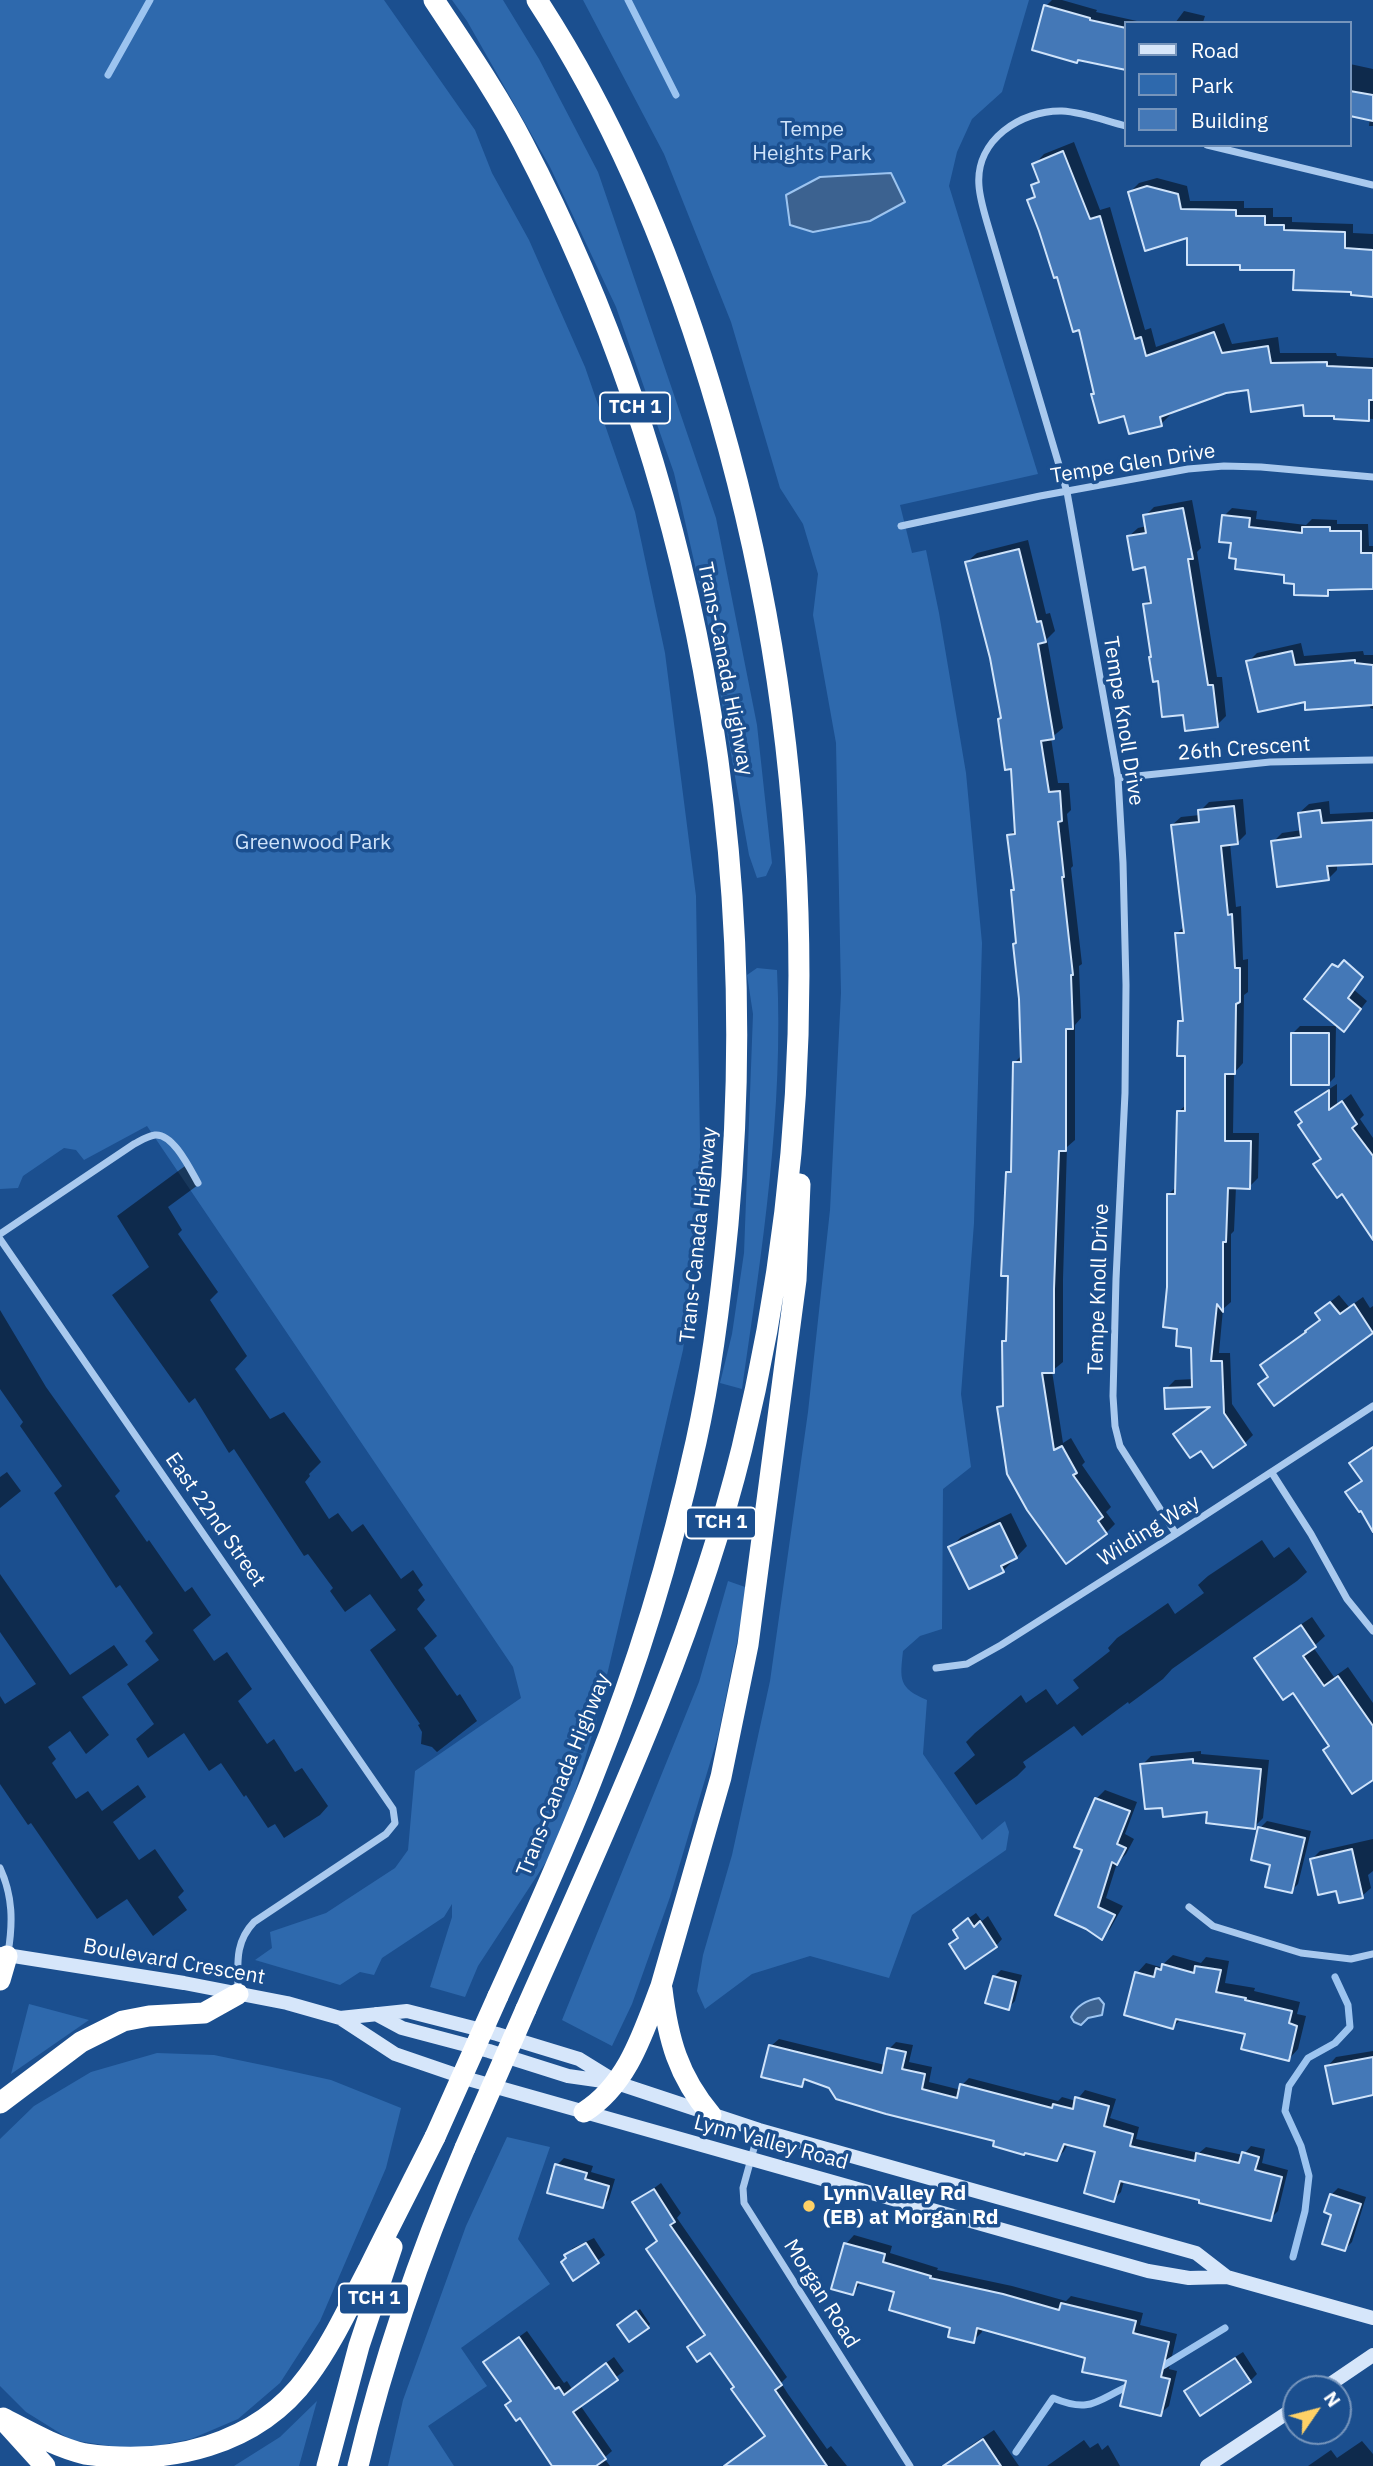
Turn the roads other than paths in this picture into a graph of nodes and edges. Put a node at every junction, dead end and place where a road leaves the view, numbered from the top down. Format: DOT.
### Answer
graph roads {
  1 [pos="434,0"];
  2 [pos="537,0"];
  3 [pos="1124,125"];
  4 [pos="1215,147"];
  5 [pos="1373,185"];
  6 [pos="1373,477"];
  7 [pos="1067,492"];
  8 [pos="901,526"];
  9 [pos="1373,760"];
  10 [pos="1118,778"];
  11 [pos="799,1007"];
  12 [pos="198,1183"];
  13 [pos="0,1236"];
  14 [pos="1373,1406"];
  15 [pos="1272,1473"];
  16 [pos="1176,1534"];
  17 [pos="1373,1631"];
  18 [pos="936,1668"];
  19 [pos="0,1868"];
  20 [pos="1189,1907"];
  21 [pos="4,1955"];
  22 [pos="1373,1955"];
  23 [pos="0,1980"];
  24 [pos="662,1986"];
  25 [pos="238,1994"];
  26 [pos="376,2014"];
  27 [pos="340,2018"];
  28 [pos="497,2034"];
  29 [pos="468,2079"];
  30 [pos="617,2083"];
  31 [pos="0,2104"];
  32 [pos="584,2112"];
  33 [pos="711,2115"];
  34 [pos="759,2130"];
  35 [pos="435,2137"];
  36 [pos="751,2159"];
  37 [pos="1227,2277"];
  38 [pos="1373,2318"];
  39 [pos="1373,2355"];
  40 [pos="1344,2375"];
  41 [pos="1282,2416"];
  42 [pos="1,2417"];
  43 [pos="45,2466"];
  44 [pos="327,2466"];
  45 [pos="358,2466"];
  46 [pos="910,2466"];
  47 [pos="1208,2466"];
  1 -- 35 [label="highway, Trans-Canada Highway / TCH 1, bridge"];
  2 -- 11 [label="highway, TCH 1"];
  3 -- 7 [label="street, Tempe Knoll Drive"];
  4 -- 5 [label="street"];
  6 -- 7 [label="street, Tempe Glen Drive"];
  7 -- 8 [label="street, Tempe Glen Drive"];
  7 -- 10 [label="street, Tempe Knoll Drive"];
  9 -- 10 [label="street, 26th Crescent"];
  10 -- 16 [label="street, Tempe Knoll Drive"];
  11 -- 24 [label="highway"];
  11 -- 45 [label="highway, TCH 1, bridge"];
  12 -- 13 [label="street"];
  13 -- 25 [label="street, East 22nd Street"];
  14 -- 15 [label="street, Wilding Way"];
  15 -- 16 [label="street, Wilding Way"];
  15 -- 17 [label="street"];
  16 -- 18 [label="street, Wilding Way"];
  19 -- 21 [label="street"];
  20 -- 22 [label="street"];
  21 -- 23 [label="highway"];
  21 -- 25 [label="main road, Boulevard Crescent"];
  24 -- 30 [label="highway"];
  24 -- 33 [label="highway"];
  25 -- 27 [label="main road, Boulevard Crescent"];
  25 -- 31 [label="highway"];
  26 -- 27 [label="main road, Boulevard Crescent"];
  26 -- 28 [label="main road, Boulevard Crescent"];
  26 -- 30 [label="main road, Lynn Valley Road"];
  27 -- 29 [label="main road, Boulevard Crescent"];
  28 -- 30 [label="main road, Lynn Valley Road"];
  29 -- 32 [label="main road, Lynn Valley Road"];
  30 -- 32 [label="highway"];
  30 -- 33 [label="main road, Lynn Valley Road"];
  32 -- 36 [label="main road, Lynn Valley Road"];
  33 -- 34 [label="main road, Lynn Valley Road"];
  34 -- 36 [label="street, Morgan Road"];
  34 -- 37 [label="main road, Lynn Valley Road"];
  35 -- 42 [label="highway"];
  35 -- 44 [label="highway, Trans-Canada Highway / TCH 1"];
  36 -- 37 [label="main road, Lynn Valley Road"];
  36 -- 46 [label="street, Morgan Road"];
  37 -- 38 [label="main road, Lynn Valley Road"];
  39 -- 40 [label="main road"];
  41 -- 47 [label="main road"];
  42 -- 43 [label="highway"];
}
